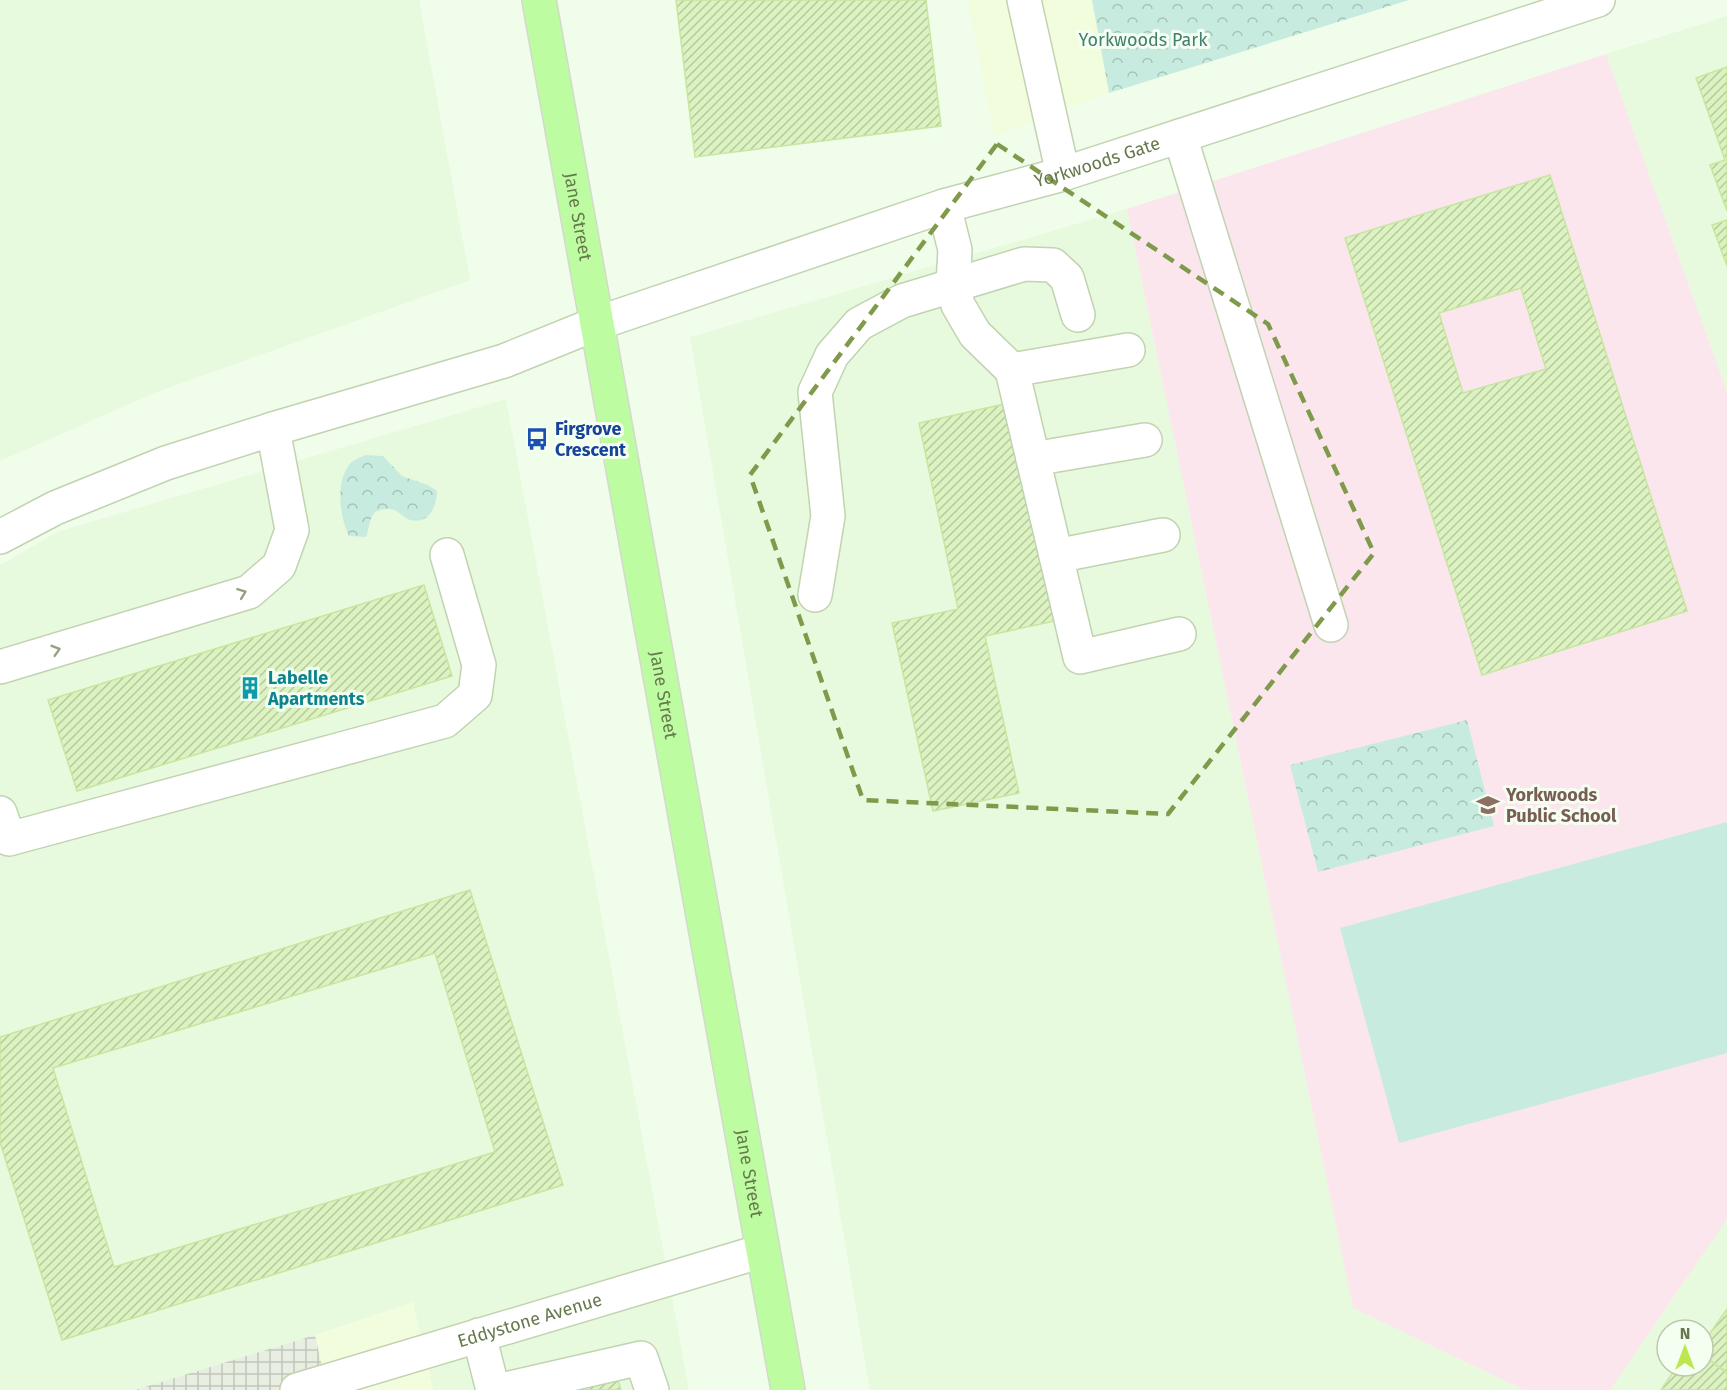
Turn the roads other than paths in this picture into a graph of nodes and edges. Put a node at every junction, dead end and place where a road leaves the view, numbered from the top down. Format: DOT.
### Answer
graph roads {
  1 [pos="539,0"];
  2 [pos="1024,0"];
  3 [pos="1598,0"];
  4 [pos="1180,136"];
  5 [pos="1063,174"];
  6 [pos="944,206"];
  7 [pos="953,284"];
  8 [pos="1078,315"];
  9 [pos="598,323"];
  10 [pos="1128,350"];
  11 [pos="1012,370"];
  12 [pos="273,429"];
  13 [pos="1145,440"];
  14 [pos="1033,459"];
  15 [pos="1163,535"];
  16 [pos="0,537"];
  17 [pos="447,555"];
  18 [pos="1056,556"];
  19 [pos="816,595"];
  20 [pos="1331,625"];
  21 [pos="1179,634"];
  22 [pos="0,667"];
  23 [pos="3,832"];
  24 [pos="762,1251"];
  25 [pos="479,1335"];
  26 [pos="376,1378"];
  27 [pos="297,1390"];
  28 [pos="493,1390"];
  29 [pos="501,1390"];
  30 [pos="652,1390"];
  31 [pos="788,1390"];
  1 -- 9 [label="main road, Jane Street"];
  2 -- 5 [label="street"];
  3 -- 4 [label="street, Yorkwoods Gate"];
  4 -- 5 [label="street, Yorkwoods Gate"];
  4 -- 20 [label="street"];
  5 -- 6 [label="street, Yorkwoods Gate"];
  6 -- 7 [label="street"];
  6 -- 9 [label="street, Yorkwoods Gate"];
  7 -- 8 [label="street"];
  7 -- 11 [label="street"];
  7 -- 19 [label="street"];
  9 -- 12 [label="street"];
  9 -- 24 [label="main road, Jane Street"];
  10 -- 11 [label="street"];
  11 -- 14 [label="street"];
  12 -- 16 [label="street"];
  22 -- 12 [label="street, one-way"];
  13 -- 14 [label="street"];
  14 -- 18 [label="street"];
  15 -- 18 [label="street"];
  17 -- 23 [label="street"];
  18 -- 21 [label="street"];
  24 -- 25 [label="street, Eddystone Avenue"];
  24 -- 31 [label="main road, Jane Street"];
  25 -- 26 [label="street, Eddystone Avenue"];
  25 -- 28 [label="street"];
  26 -- 27 [label="street, Eddystone Avenue"];
  29 -- 30 [label="street"];
}
